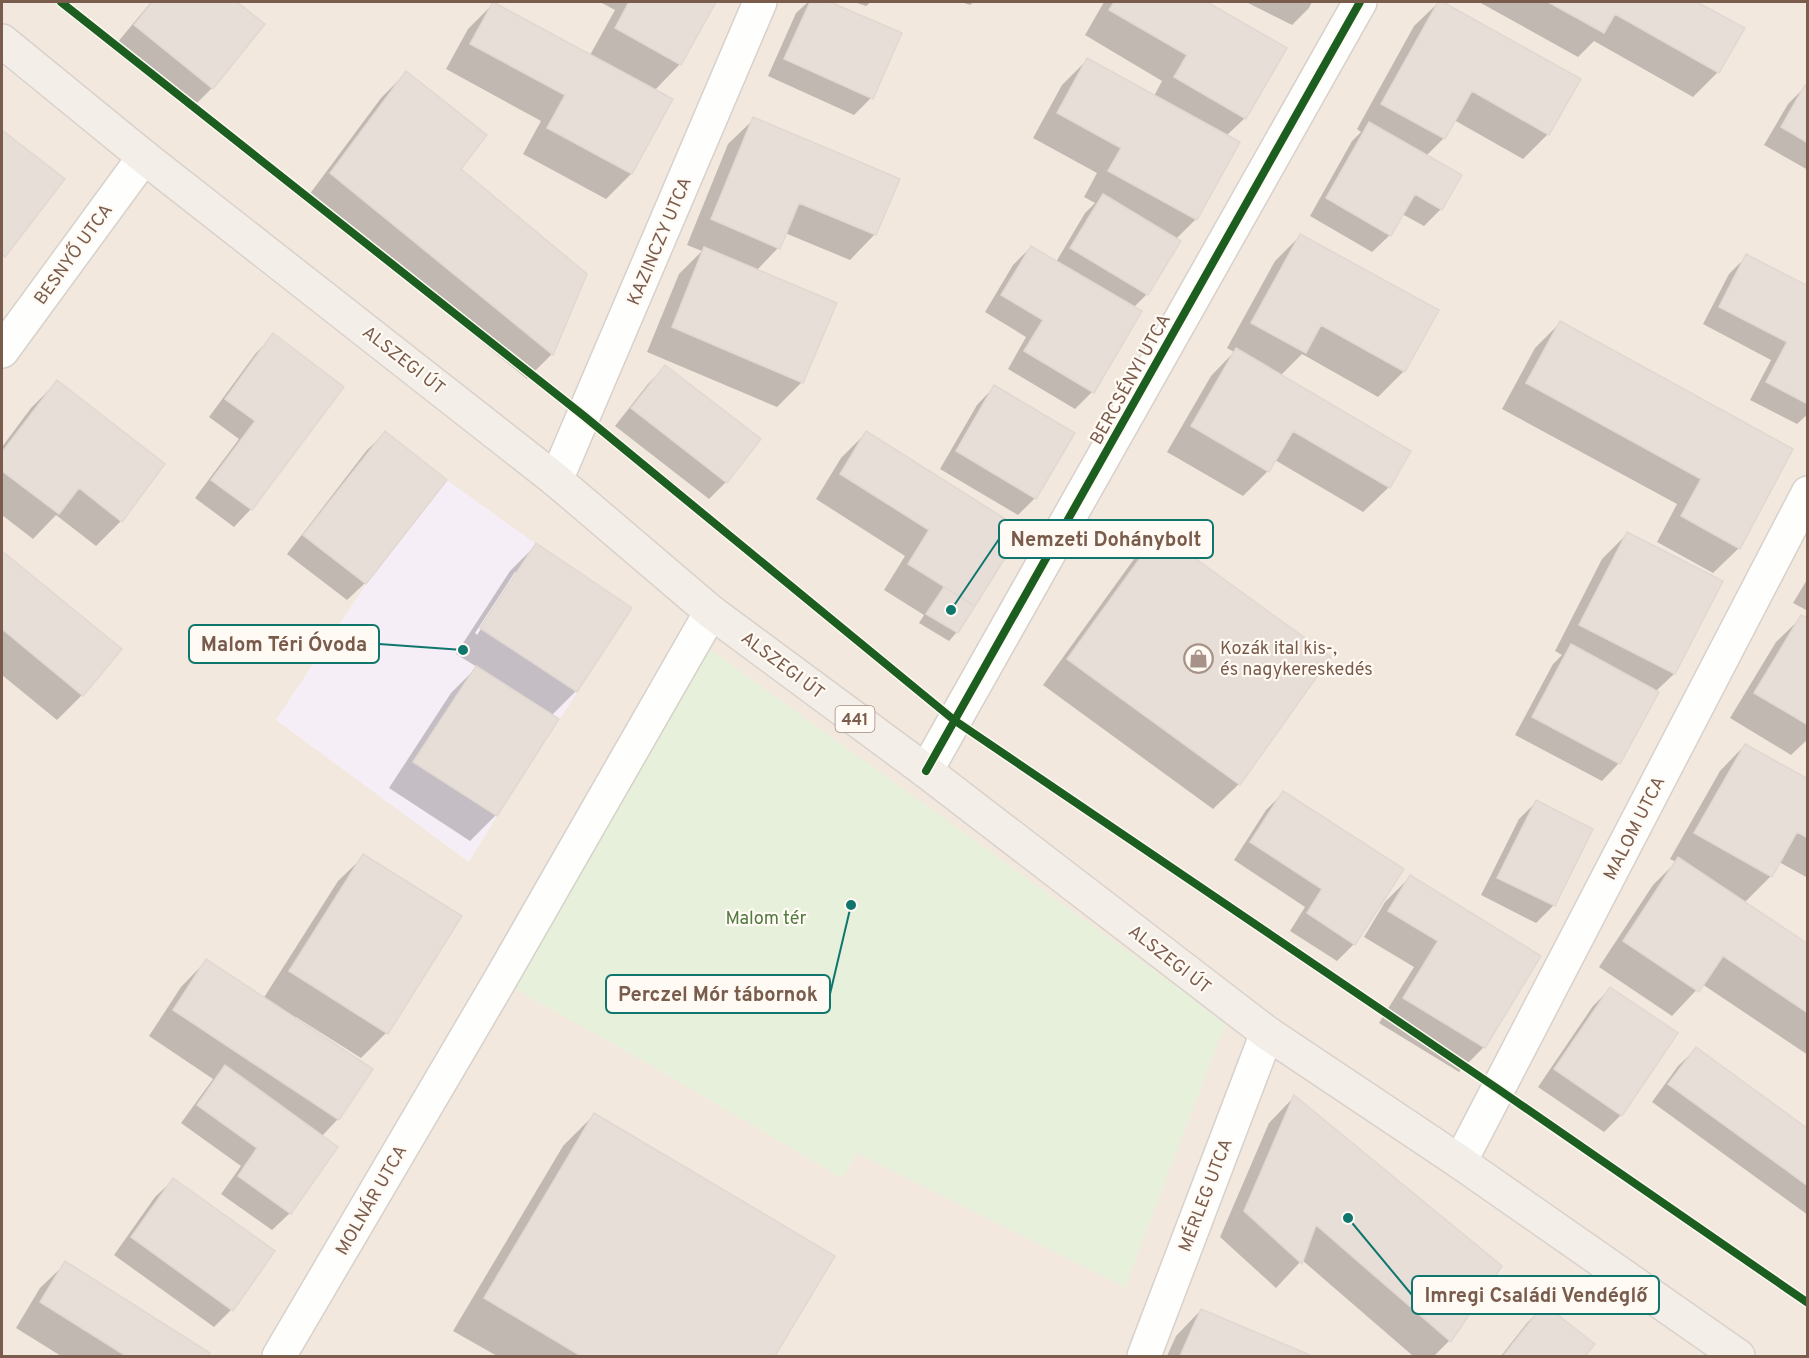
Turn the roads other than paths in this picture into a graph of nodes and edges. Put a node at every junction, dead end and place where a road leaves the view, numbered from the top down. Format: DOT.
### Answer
graph roads {
  1 [pos="760,2"];
  2 [pos="1360,2"];
  3 [pos="2,41"];
  4 [pos="144,157"];
  5 [pos="2,351"];
  6 [pos="556,480"];
  7 [pos="1808,493"];
  8 [pos="711,612"];
  9 [pos="926,771"];
  10 [pos="1267,1033"];
  11 [pos="1460,1162"];
  12 [pos="279,1356"];
  13 [pos="1144,1356"];
  14 [pos="1738,1356"];
  1 -- 6 [label="street, KAZINCZY UTCA"];
  2 -- 9 [label="street, BERCSÉNYI UTCA"];
  3 -- 4 [label="main road, ALSZEGI ÚT / 441"];
  4 -- 5 [label="street, BESNYŐ UTCA"];
  4 -- 6 [label="main road, ALSZEGI ÚT / 441"];
  6 -- 8 [label="main road, ALSZEGI ÚT / 441"];
  7 -- 11 [label="street, MALOM UTCA"];
  8 -- 9 [label="main road, ALSZEGI ÚT / 441"];
  8 -- 12 [label="street, MOLNÁR UTCA"];
  9 -- 10 [label="main road, ALSZEGI ÚT / 441"];
  10 -- 11 [label="main road, ALSZEGI ÚT / 441"];
  10 -- 13 [label="street, MÉRLEG UTCA"];
  11 -- 14 [label="main road, ALSZEGI ÚT / 441"];
}
